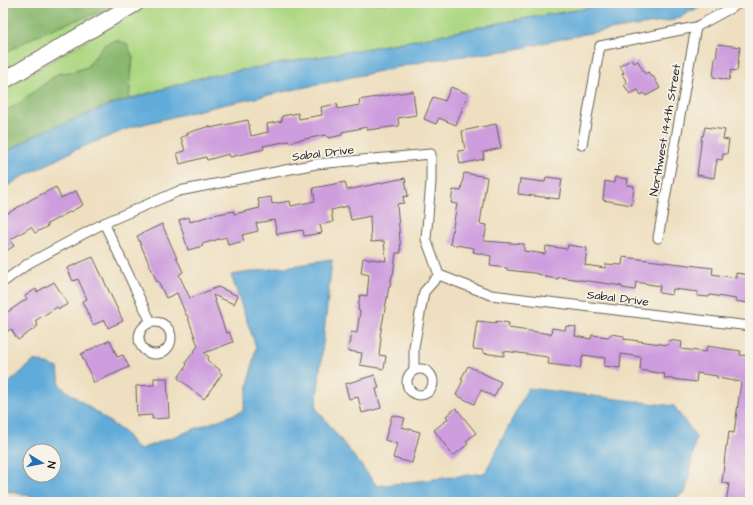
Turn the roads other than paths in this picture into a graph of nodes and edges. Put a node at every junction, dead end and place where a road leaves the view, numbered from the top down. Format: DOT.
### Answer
graph roads {
  1 [pos="136,3"];
  2 [pos="740,3"];
  3 [pos="696,27"];
  4 [pos="3,81"];
  5 [pos="582,145"];
  6 [pos="104,223"];
  7 [pos="658,238"];
  8 [pos="439,274"];
  9 [pos="3,282"];
  10 [pos="151,322"];
  11 [pos="750,326"];
  12 [pos="414,370"];
  1 -- 4 [label="highway"];
  2 -- 3 [label="street"];
  3 -- 5 [label="street"];
  3 -- 7 [label="street, Northwest 144th Street"];
  6 -- 8 [label="street, Sabal Drive"];
  6 -- 9 [label="street, Sabal Drive"];
  6 -- 10 [label="street"];
  8 -- 11 [label="street, Sabal Drive"];
  8 -- 12 [label="street"];
}
